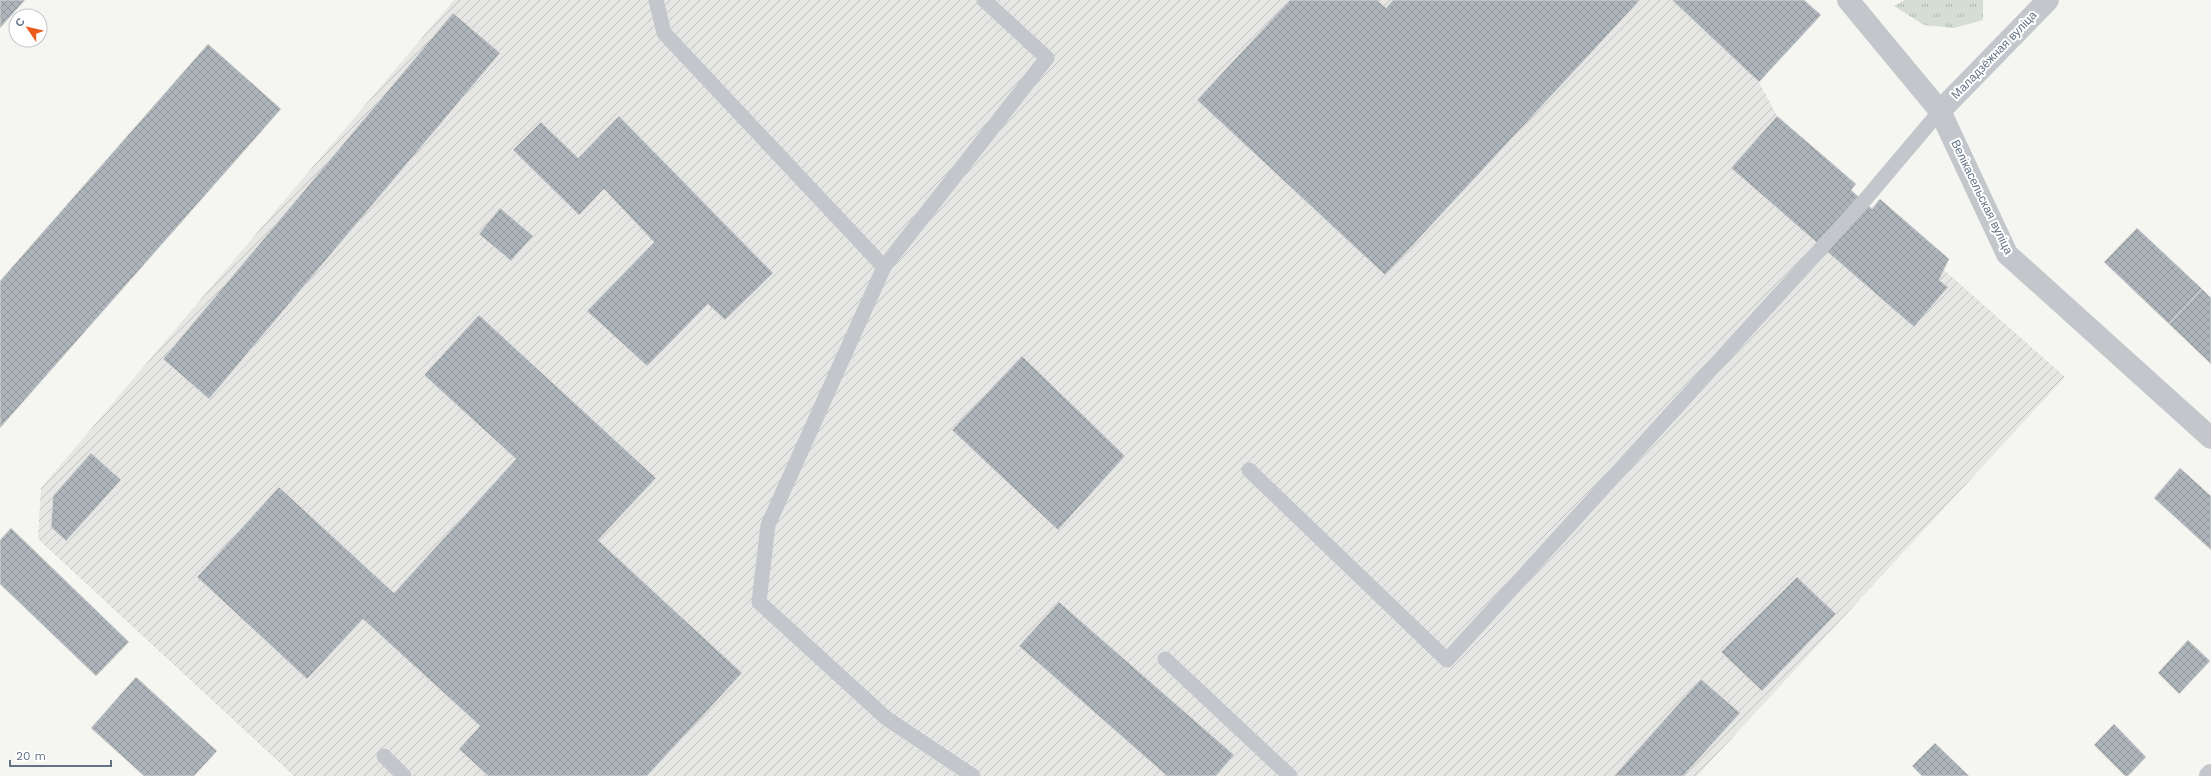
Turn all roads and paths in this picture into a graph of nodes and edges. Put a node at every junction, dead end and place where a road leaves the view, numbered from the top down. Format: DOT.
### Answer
graph roads {
  1 [pos="656,0"];
  2 [pos="984,0"];
  3 [pos="1848,0"];
  4 [pos="2048,0"];
  5 [pos="1940,111"];
  6 [pos="884,268"];
  7 [pos="2211,438"];
  8 [pos="1249,470"];
  9 [pos="1165,659"];
  10 [pos="384,756"];
  11 [pos="404,776"];
  12 [pos="973,776"];
  13 [pos="1290,776"];
  1 -- 6 [label="lane"];
  2 -- 6 [label="lane"];
  3 -- 5 [label="street, Велікасельская вуліца"];
  4 -- 5 [label="street, Маладзёжная вуліца"];
  5 -- 7 [label="street, Велікасельская вуліца"];
  5 -- 8 [label="lane"];
  6 -- 12 [label="lane"];
  9 -- 13 [label="lane"];
  10 -- 11 [label="lane"];
}
